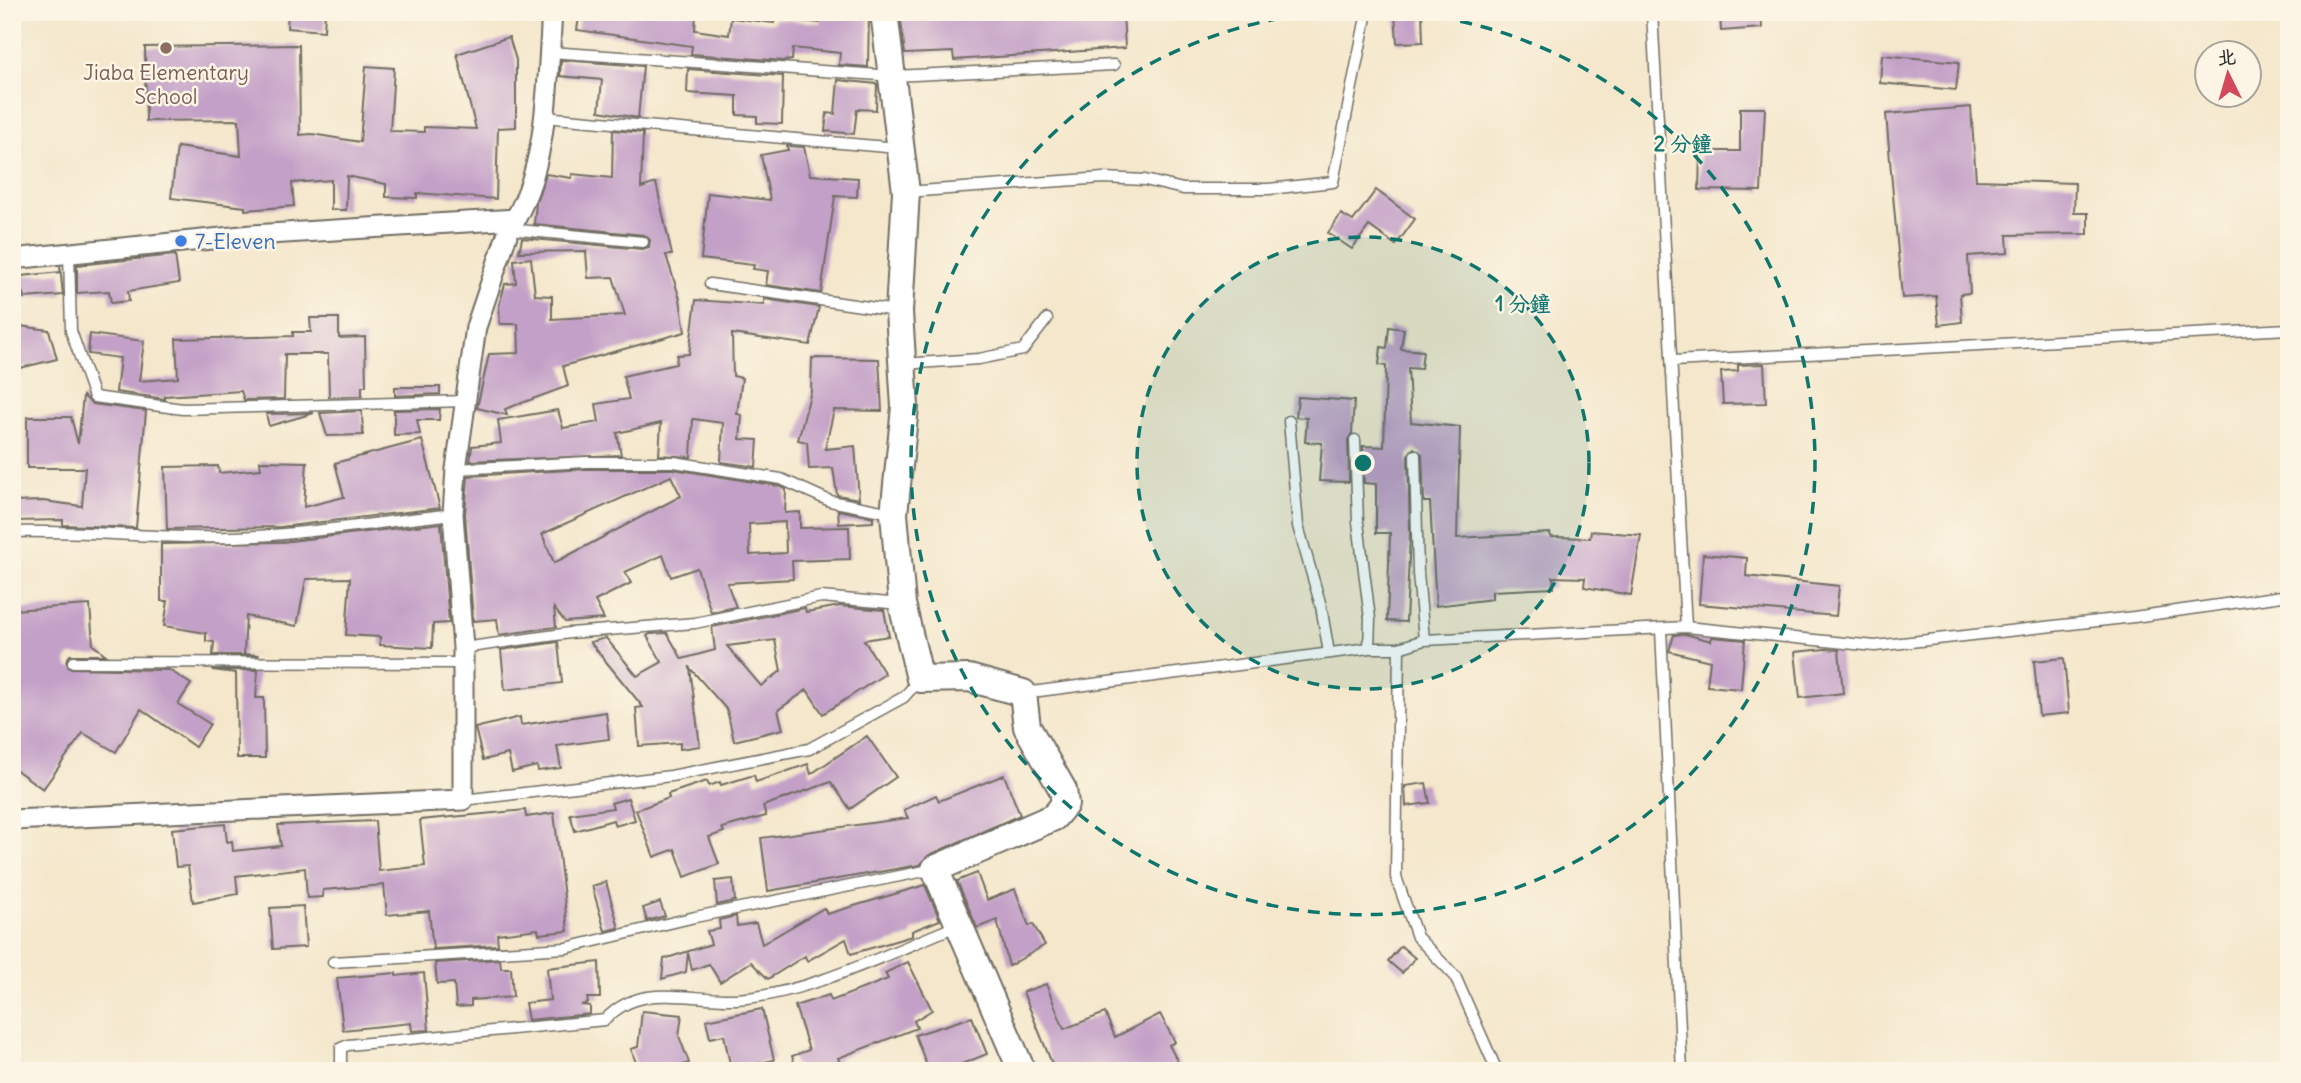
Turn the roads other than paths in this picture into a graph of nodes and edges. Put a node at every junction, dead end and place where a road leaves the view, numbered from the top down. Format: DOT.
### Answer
graph roads {
  1 [pos="552,12"];
  2 [pos="884,12"];
  3 [pos="1367,12"];
  4 [pos="1652,12"];
  5 [pos="550,52"];
  6 [pos="1114,65"];
  7 [pos="894,76"];
  8 [pos="543,117"];
  9 [pos="901,148"];
  10 [pos="906,192"];
  11 [pos="513,224"];
  12 [pos="643,242"];
  13 [pos="69,254"];
  14 [pos="12,259"];
  15 [pos="710,284"];
  16 [pos="899,312"];
  17 [pos="1047,319"];
  18 [pos="2289,329"];
  19 [pos="1673,361"];
  20 [pos="902,364"];
  21 [pos="467,401"];
  22 [pos="1289,421"];
  23 [pos="1355,440"];
  24 [pos="1415,456"];
  25 [pos="456,469"];
  26 [pos="453,514"];
  27 [pos="894,514"];
  28 [pos="12,532"];
  29 [pos="2289,595"];
  30 [pos="902,604"];
  31 [pos="1686,627"];
  32 [pos="1661,630"];
  33 [pos="1424,640"];
  34 [pos="1369,648"];
  35 [pos="1399,648"];
  36 [pos="1329,653"];
  37 [pos="463,655"];
  38 [pos="73,662"];
  39 [pos="920,679"];
  40 [pos="1023,693"];
  41 [pos="463,800"];
  42 [pos="12,820"];
  43 [pos="935,869"];
  44 [pos="959,925"];
  45 [pos="333,962"];
  46 [pos="341,1071"];
  47 [pos="1022,1071"];
  48 [pos="1497,1071"];
  49 [pos="1682,1071"];
  1 -- 5 [label="street"];
  2 -- 7 [label="street"];
  3 -- 10 [label="lane"];
  4 -- 19 [label="lane"];
  5 -- 7 [label="lane"];
  5 -- 8 [label="street"];
  6 -- 7 [label="lane"];
  7 -- 9 [label="street"];
  8 -- 9 [label="lane"];
  8 -- 11 [label="street"];
  9 -- 10 [label="street"];
  10 -- 16 [label="street"];
  11 -- 12 [label="lane"];
  11 -- 13 [label="street"];
  11 -- 21 [label="street"];
  13 -- 14 [label="street"];
  13 -- 21 [label="lane"];
  15 -- 16 [label="lane"];
  16 -- 20 [label="street"];
  17 -- 20 [label="lane"];
  18 -- 19 [label="lane"];
  19 -- 31 [label="lane"];
  20 -- 27 [label="street"];
  21 -- 25 [label="street"];
  22 -- 36 [label="lane"];
  23 -- 34 [label="lane"];
  24 -- 33 [label="lane"];
  25 -- 26 [label="street"];
  25 -- 27 [label="lane"];
  26 -- 28 [label="lane"];
  26 -- 37 [label="street"];
  27 -- 30 [label="street"];
  29 -- 31 [label="lane"];
  30 -- 37 [label="lane"];
  30 -- 39 [label="street"];
  31 -- 32 [label="lane"];
  32 -- 33 [label="lane"];
  32 -- 49 [label="lane"];
  33 -- 35 [label="lane"];
  34 -- 35 [label="lane"];
  34 -- 36 [label="lane"];
  35 -- 48 [label="lane"];
  36 -- 40 [label="lane"];
  37 -- 38 [label="lane"];
  37 -- 41 [label="street"];
  39 -- 40 [label="street"];
  39 -- 41 [label="lane"];
  40 -- 43 [label="street"];
  41 -- 42 [label="street"];
  43 -- 44 [label="street"];
  43 -- 45 [label="lane"];
  44 -- 46 [label="lane"];
  44 -- 47 [label="street"];
}
